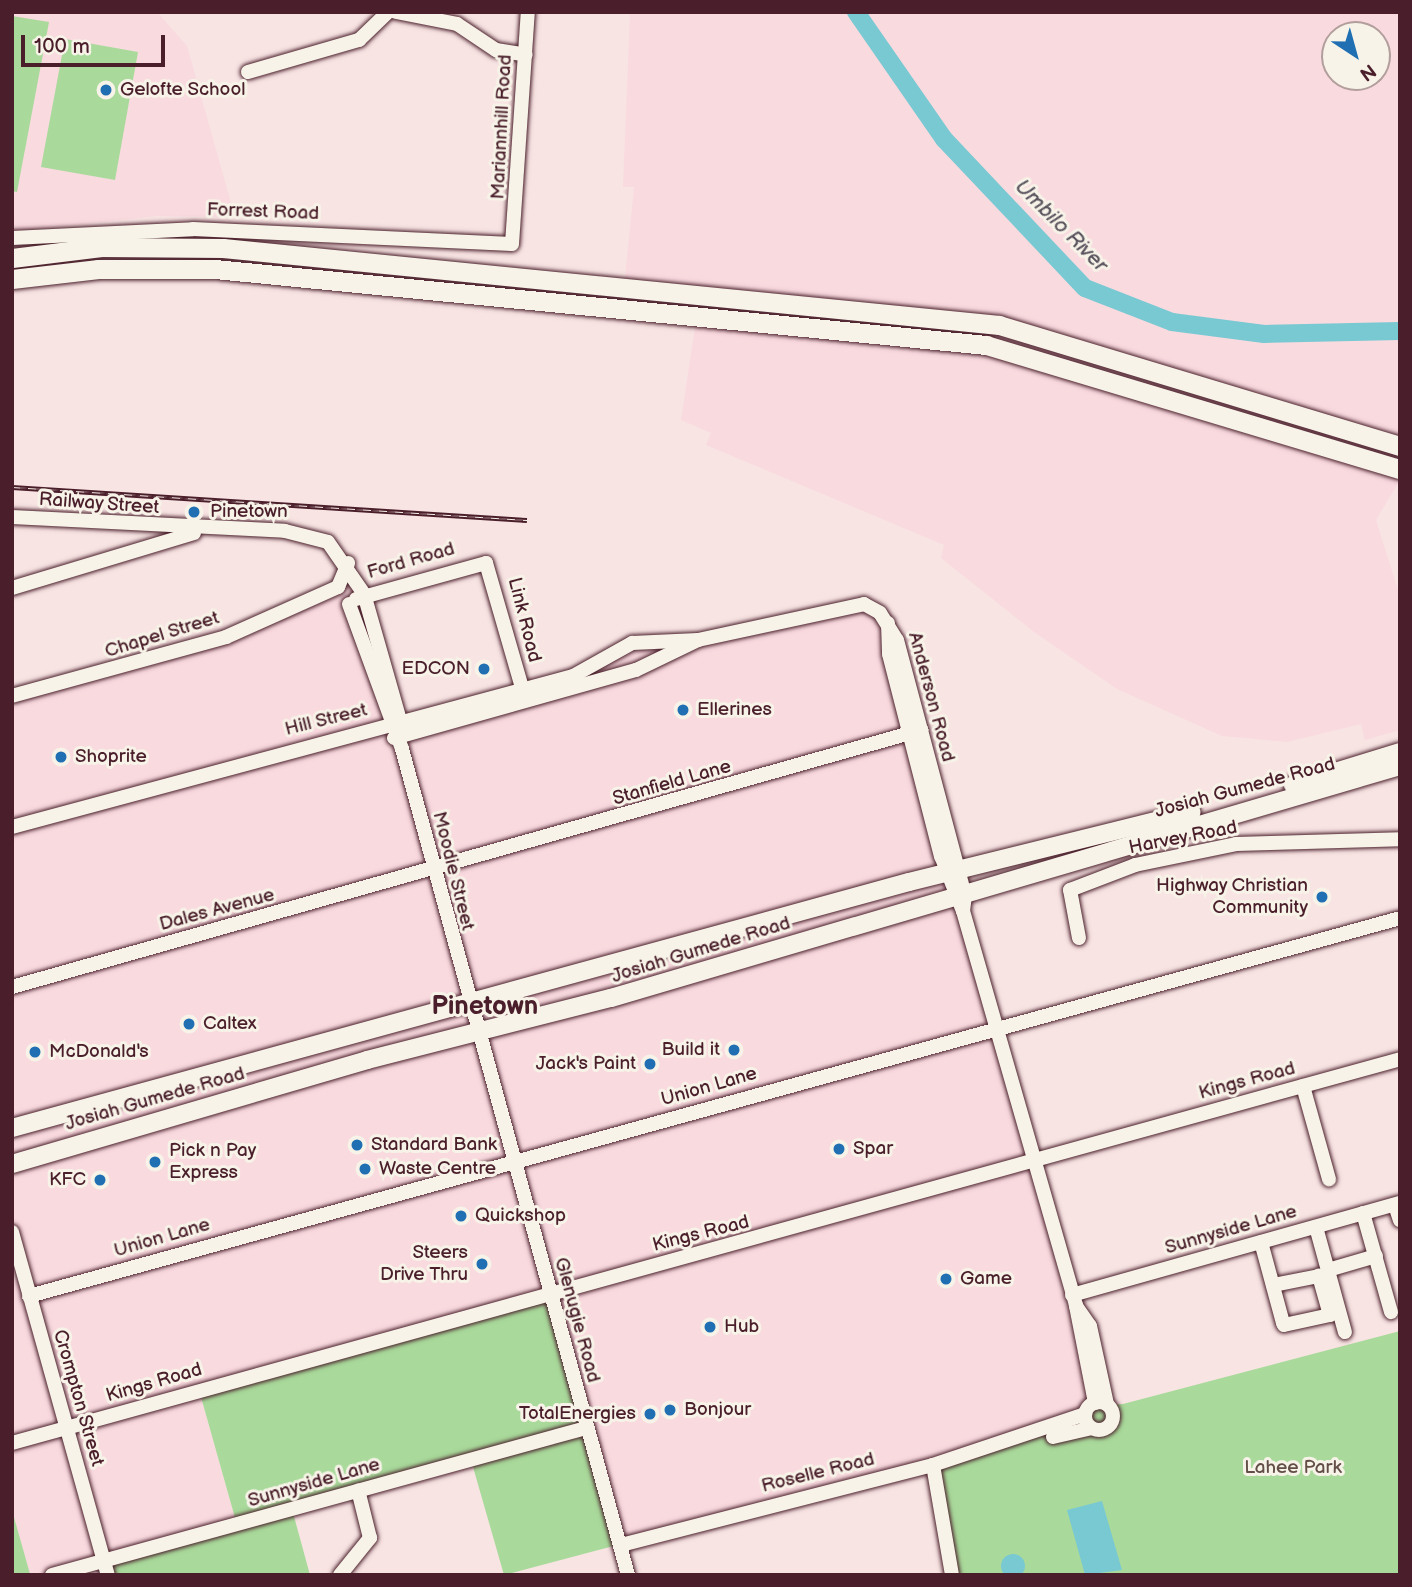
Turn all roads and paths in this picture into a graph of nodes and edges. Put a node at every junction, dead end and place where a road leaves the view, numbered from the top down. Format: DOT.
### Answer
graph roads {
  1 [pos="388,12"];
  2 [pos="396,12"];
  3 [pos="528,12"];
  4 [pos="447,17"];
  5 [pos="526,55"];
  6 [pos="248,72"];
  7 [pos="516,219"];
  8 [pos="12,238"];
  9 [pos="484,243"];
  10 [pos="512,244"];
  11 [pos="101,247"];
  12 [pos="12,250"];
  13 [pos="12,258"];
  14 [pos="12,279"];
  15 [pos="1297,414"];
  16 [pos="1400,436"];
  17 [pos="1400,446"];
  18 [pos="1400,471"];
  19 [pos="12,517"];
  20 [pos="202,530"];
  21 [pos="348,563"];
  22 [pos="486,563"];
  23 [pos="12,588"];
  24 [pos="364,594"];
  25 [pos="319,597"];
  26 [pos="349,604"];
  27 [pos="888,622"];
  28 [pos="644,640"];
  29 [pos="698,640"];
  30 [pos="653,665"];
  31 [pos="522,688"];
  32 [pos="12,696"];
  33 [pos="394,722"];
  34 [pos="915,731"];
  35 [pos="400,741"];
  36 [pos="1400,752"];
  37 [pos="1400,766"];
  38 [pos="12,827"];
  39 [pos="1400,839"];
  40 [pos="433,870"];
  41 [pos="952,871"];
  42 [pos="961,901"];
  43 [pos="1400,918"];
  44 [pos="1079,937"];
  45 [pos="12,987"];
  46 [pos="467,1003"];
  47 [pos="994,1029"];
  48 [pos="477,1035"];
  49 [pos="1400,1059"];
  50 [pos="1303,1086"];
  51 [pos="12,1128"];
  52 [pos="512,1160"];
  53 [pos="1032,1160"];
  54 [pos="12,1164"];
  55 [pos="1329,1179"];
  56 [pos="1398,1204"];
  57 [pos="1363,1213"];
  58 [pos="1400,1220"];
  59 [pos="1316,1227"];
  60 [pos="12,1232"];
  61 [pos="1256,1243"];
  62 [pos="1376,1256"];
  63 [pos="1328,1270"];
  64 [pos="1273,1285"];
  65 [pos="550,1293"];
  66 [pos="29,1296"];
  67 [pos="1074,1301"];
  68 [pos="1391,1312"];
  69 [pos="1275,1331"];
  70 [pos="1345,1332"];
  71 [pos="1094,1412"];
  72 [pos="586,1428"];
  73 [pos="68,1429"];
  74 [pos="12,1443"];
  75 [pos="933,1465"];
  76 [pos="358,1490"];
  77 [pos="621,1545"];
  78 [pos="106,1568"];
  79 [pos="52,1575"];
  80 [pos="340,1575"];
  81 [pos="628,1575"];
  82 [pos="952,1575"];
  1 -- 6 [label="street"];
  2 -- 4 [label="street"];
  3 -- 5 [label="street, Mariannhill Road"];
  4 -- 5 [label="street"];
  5 -- 7 [label="street, Mariannhill Road"];
  7 -- 9 [label="street"];
  7 -- 10 [label="street, Mariannhill Road"];
  8 -- 9 [label="street, Forrest Road"];
  9 -- 10 [label="street, Forrest Road"];
  11 -- 12 [label="highway"];
  11 -- 13 [label="highway"];
  11 -- 15 [label="highway"];
  14 -- 18 [label="highway"];
  15 -- 16 [label="highway"];
  15 -- 17 [label="highway"];
  19 -- 20 [label="street, Railway Street"];
  20 -- 21 [label="street, Railway Street"];
  20 -- 23 [label="street"];
  21 -- 24 [label="street, Railway Street"];
  21 -- 25 [label="street, Chapel Street"];
  22 -- 24 [label="street, Ford Road"];
  22 -- 31 [label="street, Link Road"];
  24 -- 26 [label="street, Ford Road"];
  24 -- 33 [label="street, Moodie Street"];
  25 -- 26 [label="street"];
  25 -- 32 [label="street, Chapel Street"];
  26 -- 33 [label="street, Moodie Street"];
  27 -- 29 [label="street, Hill Street"];
  27 -- 34 [label="street, Anderson Road"];
  28 -- 29 [label="street, Hill Street"];
  28 -- 30 [label="street"];
  28 -- 31 [label="street, Hill Street"];
  29 -- 30 [label="street, Hill Street"];
  30 -- 35 [label="street, Hill Street"];
  31 -- 33 [label="street, Hill Street"];
  33 -- 35 [label="street, Moodie Street"];
  33 -- 38 [label="street, Hill Street"];
  34 -- 40 [label="street, Stanfield Lane"];
  34 -- 41 [label="street, Anderson Road"];
  35 -- 40 [label="street, Moodie Street"];
  36 -- 41 [label="main road, Josiah Gumede Road"];
  37 -- 42 [label="main road, Josiah Gumede Road"];
  39 -- 44 [label="street, Harvey Road"];
  40 -- 45 [label="street, Dales Avenue"];
  40 -- 46 [label="street, Moodie Street"];
  41 -- 42 [label="street, Anderson Road"];
  41 -- 46 [label="main road, Josiah Gumede Road"];
  42 -- 47 [label="street, Anderson Road"];
  42 -- 48 [label="main road, Josiah Gumede Road"];
  43 -- 47 [label="street, Union Lane"];
  46 -- 48 [label="street, Moodie Street"];
  46 -- 51 [label="main road, Josiah Gumede Road"];
  47 -- 52 [label="street, Union Lane"];
  47 -- 53 [label="street, Anderson Road"];
  48 -- 52 [label="street, Glenugie Road"];
  48 -- 54 [label="main road, Josiah Gumede Road"];
  49 -- 50 [label="street, Kings Road"];
  50 -- 53 [label="street, Kings Road"];
  50 -- 55 [label="street"];
  52 -- 65 [label="street, Glenugie Road"];
  52 -- 66 [label="street, Union Lane"];
  53 -- 65 [label="street, Kings Road"];
  53 -- 67 [label="street, Anderson Road"];
  56 -- 57 [label="street, Sunnyside Lane"];
  56 -- 58 [label="street"];
  57 -- 59 [label="street, Sunnyside Lane"];
  57 -- 62 [label="street"];
  59 -- 61 [label="street, Sunnyside Lane"];
  59 -- 63 [label="street"];
  60 -- 66 [label="street, Crompton Street"];
  61 -- 64 [label="street"];
  61 -- 67 [label="street, Sunnyside Lane"];
  61 -- 69 [label="street"];
  62 -- 63 [label="street"];
  62 -- 68 [label="street"];
  63 -- 70 [label="street"];
  64 -- 64 [label="street"];
  65 -- 72 [label="street, Glenugie Road"];
  65 -- 73 [label="street, Kings Road"];
  66 -- 73 [label="street, Crompton Street"];
  67 -- 71 [label="street, Anderson Road"];
  71 -- 75 [label="street, Roselle Road"];
  72 -- 76 [label="street, Sunnyside Lane"];
  72 -- 77 [label="street, Glenugie Road"];
  73 -- 74 [label="street, Kings Road"];
  73 -- 78 [label="street, Crompton Street"];
  75 -- 77 [label="street, Roselle Road"];
  75 -- 82 [label="street"];
  76 -- 78 [label="street, Sunnyside Lane"];
  76 -- 80 [label="street"];
  77 -- 81 [label="street, Glenugie Road"];
  78 -- 79 [label="street, Sunnyside Lane"];
}
